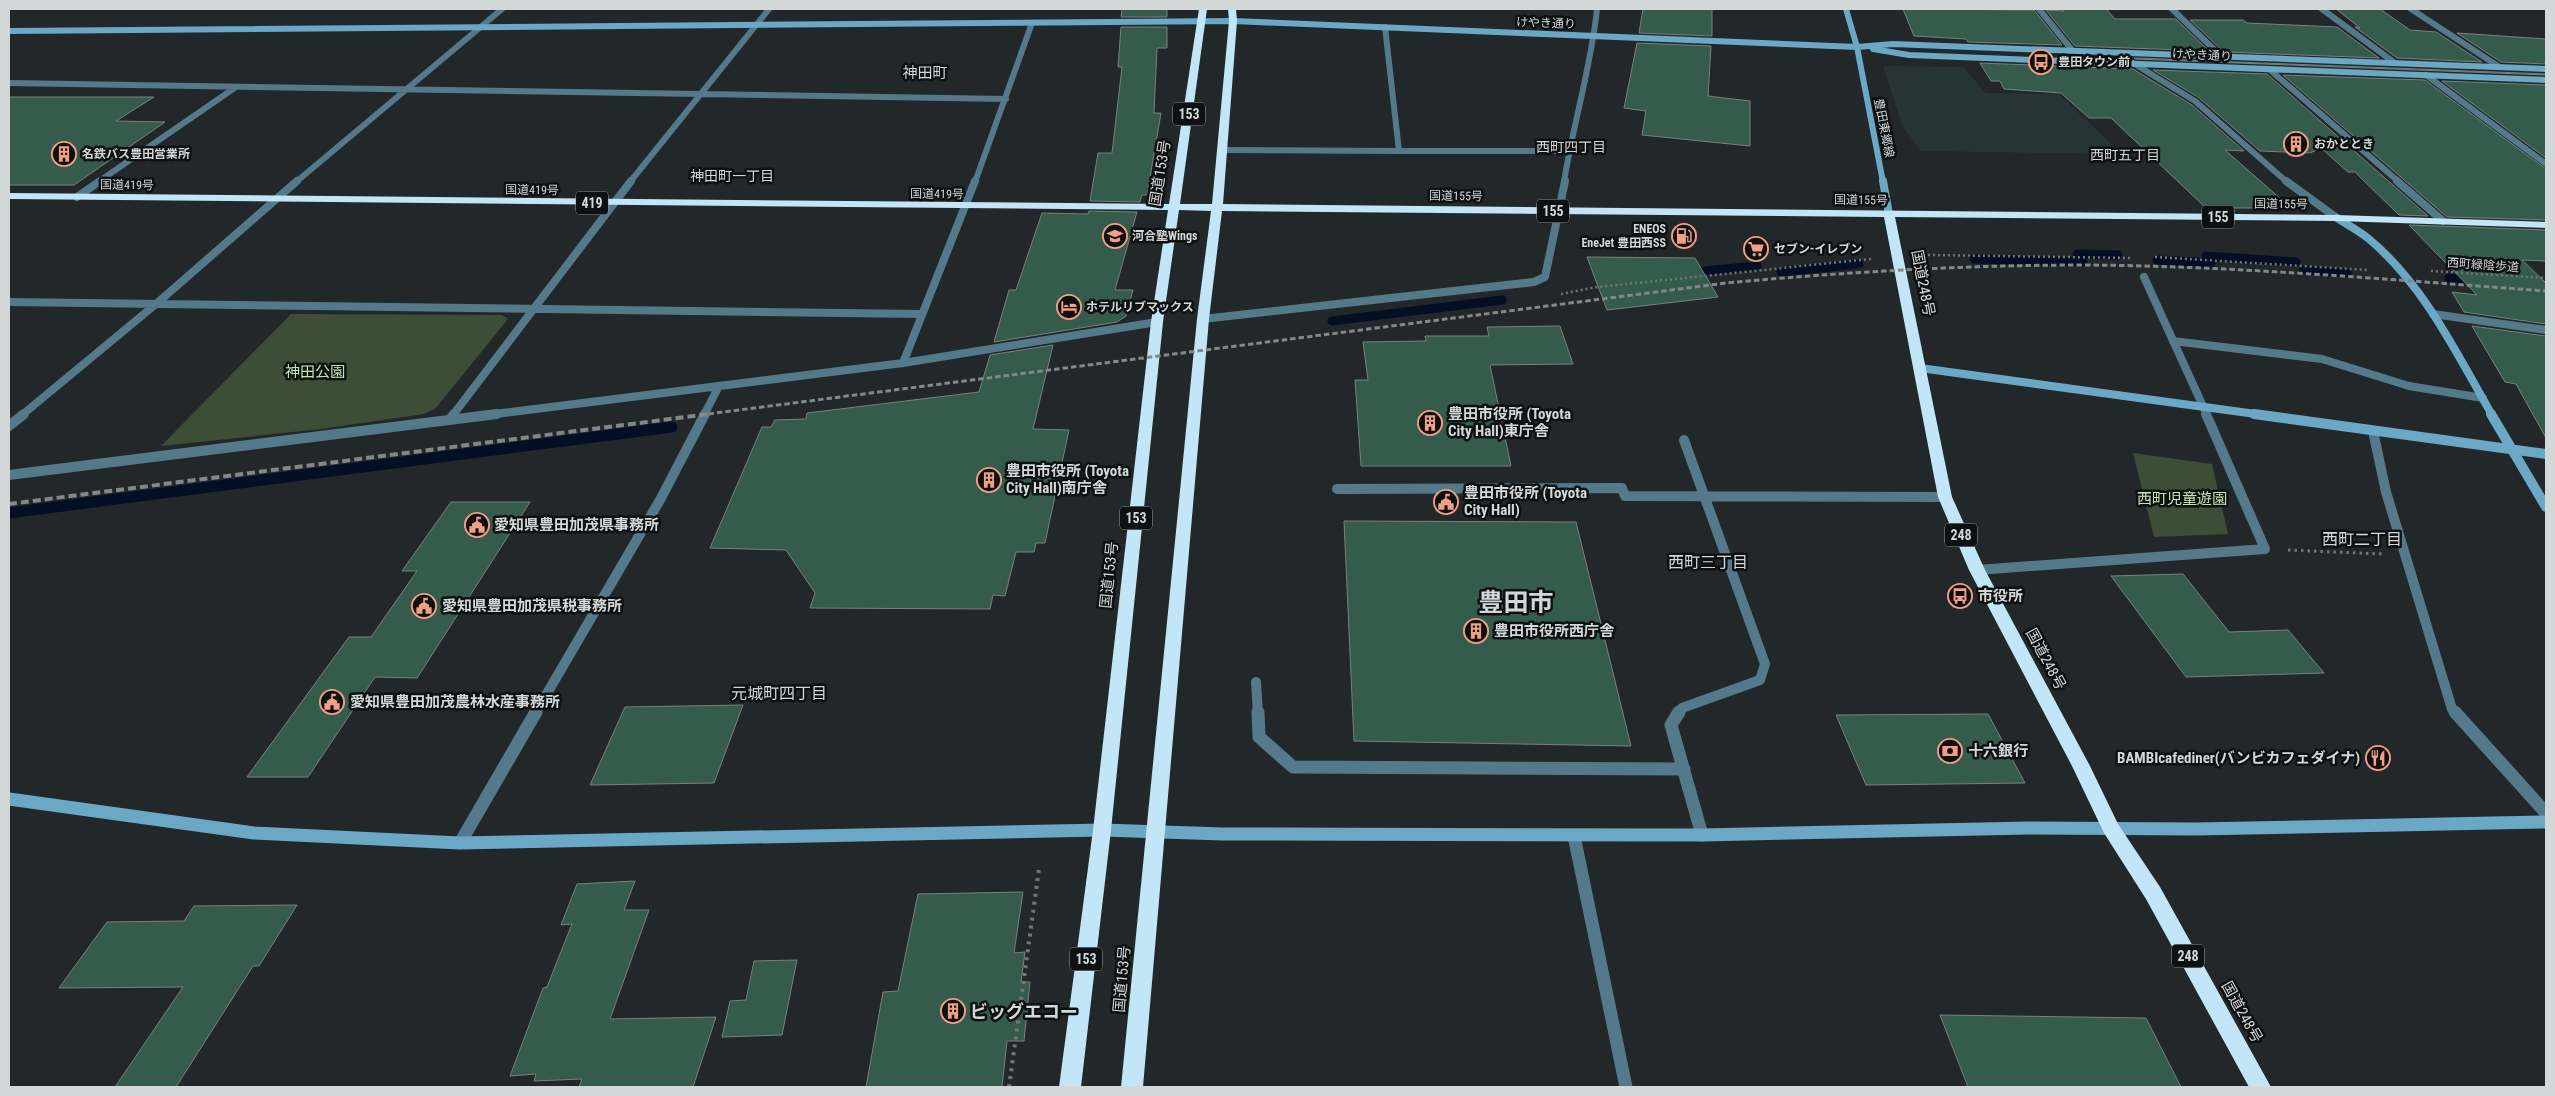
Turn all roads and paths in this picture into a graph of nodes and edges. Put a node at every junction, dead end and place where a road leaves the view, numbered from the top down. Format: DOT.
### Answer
graph roads {
  1 [pos="502,9"];
  2 [pos="769,9"];
  3 [pos="1203,9"];
  4 [pos="1232,9"];
  5 [pos="1597,9"];
  6 [pos="1846,9"];
  7 [pos="2039,9"];
  8 [pos="2172,9"];
  9 [pos="2322,9"];
  10 [pos="2411,9"];
  11 [pos="1203,21"];
  12 [pos="1233,21"];
  13 [pos="1032,23"];
  14 [pos="756,26"];
  15 [pos="1385,27"];
  16 [pos="479,29"];
  17 [pos="9,31"];
  18 [pos="1593,36"];
  19 [pos="1857,47"];
  20 [pos="2072,50"];
  21 [pos="2220,55"];
  22 [pos="2133,63"];
  23 [pos="2395,63"];
  24 [pos="2498,66"];
  25 [pos="2269,69"];
  26 [pos="2546,69"];
  27 [pos="2426,75"];
  28 [pos="2546,80"];
  29 [pos="9,83"];
  30 [pos="236,87"];
  31 [pos="406,90"];
  32 [pos="702,95"];
  33 [pos="1006,99"];
  34 [pos="1222,150"];
  35 [pos="1399,151"];
  36 [pos="1569,151"];
  37 [pos="2546,164"];
  38 [pos="9,196"];
  39 [pos="77,197"];
  40 [pos="276,199"];
  41 [pos="613,203"];
  42 [pos="965,207"];
  43 [pos="1175,207"];
  44 [pos="1217,207"];
  45 [pos="1560,211"];
  46 [pos="1889,214"];
  47 [pos="2337,218"];
  48 [pos="2443,220"];
  49 [pos="2546,225"];
  50 [pos="2428,271"];
  51 [pos="2144,277"];
  52 [pos="2546,278"];
  53 [pos="9,302"];
  54 [pos="156,304"];
  55 [pos="534,309"];
  56 [pos="920,314"];
  57 [pos="2433,314"];
  58 [pos="1203,319"];
  59 [pos="1157,322"];
  60 [pos="2546,330"];
  61 [pos="2173,341"];
  62 [pos="903,363"];
  63 [pos="1920,368"];
  64 [pos="719,386"];
  65 [pos="2483,398"];
  66 [pos="2203,406"];
  67 [pos="450,419"];
  68 [pos="9,426"];
  69 [pos="2373,431"];
  70 [pos="1684,440"];
  71 [pos="2514,449"];
  72 [pos="2546,454"];
  73 [pos="9,474"];
  74 [pos="1337,489"];
  75 [pos="1703,497"];
  76 [pos="1944,497"];
  77 [pos="2546,508"];
  78 [pos="2265,549"];
  79 [pos="2406,555"];
  80 [pos="1976,570"];
  81 [pos="1256,682"];
  82 [pos="1684,769"];
  83 [pos="9,799"];
  84 [pos="2546,813"];
  85 [pos="2546,822"];
  86 [pos="2111,828"];
  87 [pos="1102,830"];
  88 [pos="1157,832"];
  89 [pos="1574,836"];
  90 [pos="1702,836"];
  91 [pos="460,843"];
  92 [pos="1039,869"];
  93 [pos="1009,1087"];
  94 [pos="1070,1087"];
  95 [pos="1132,1087"];
  96 [pos="1626,1087"];
  97 [pos="2260,1087"];
  1 -- 16 [label="street"];
  2 -- 14 [label="street"];
  3 -- 11 [label="highway, 国道153号 / 153"];
  4 -- 12 [label="highway, 国道153号 / 153"];
  5 -- 18 [label="street"];
  6 -- 19 [label="street, 豊田東郷線"];
  7 -- 20 [label="street"];
  8 -- 21 [label="street"];
  9 -- 23 [label="street"];
  10 -- 24 [label="street"];
  11 -- 12 [label="street, けやき通り"];
  11 -- 13 [label="street, けやき通り"];
  11 -- 43 [label="highway, 国道153号 / 153"];
  12 -- 15 [label="street, けやき通り"];
  12 -- 34 [label="highway, 国道153号 / 153"];
  13 -- 14 [label="street, けやき通り"];
  13 -- 33 [label="street"];
  14 -- 16 [label="street, けやき通り"];
  14 -- 32 [label="street"];
  15 -- 18 [label="street, けやき通り"];
  15 -- 35 [label="street"];
  16 -- 17 [label="street, けやき通り"];
  16 -- 31 [label="street"];
  18 -- 19 [label="street, けやき通り"];
  18 -- 36 [label="street"];
  19 -- 20 [label="street, けやき通り"];
  19 -- 22 [label="street, けやき通り"];
  19 -- 46 [label="street, 豊田東郷線"];
  20 -- 21 [label="street, けやき通り"];
  21 -- 23 [label="street, けやき通り"];
  22 -- 25 [label="street, けやき通り"];
  22 -- 47 [label="street"];
  23 -- 24 [label="street, けやき通り"];
  24 -- 26 [label="street, けやき通り"];
  25 -- 27 [label="street, けやき通り"];
  25 -- 48 [label="street"];
  27 -- 28 [label="street, けやき通り"];
  27 -- 37 [label="street"];
  29 -- 30 [label="street"];
  30 -- 31 [label="street"];
  30 -- 39 [label="street"];
  31 -- 32 [label="street"];
  31 -- 40 [label="street"];
  32 -- 33 [label="street"];
  32 -- 41 [label="street"];
  33 -- 42 [label="street"];
  34 -- 35 [label="street"];
  34 -- 44 [label="highway, 国道153号 / 153"];
  35 -- 36 [label="street"];
  36 -- 45 [label="street"];
  38 -- 39 [label="highway, 国道419号 / 419"];
  39 -- 40 [label="highway, 国道419号 / 419"];
  40 -- 41 [label="highway, 国道419号 / 419"];
  40 -- 54 [label="street"];
  41 -- 42 [label="highway, 国道419号 / 419"];
  41 -- 55 [label="street"];
  42 -- 43 [label="highway, 国道419号 / 419"];
  42 -- 56 [label="street"];
  43 -- 44 [label="highway, 国道155号 / 155"];
  43 -- 59 [label="highway, 国道153号 / 153"];
  44 -- 45 [label="highway, 国道155号 / 155"];
  44 -- 58 [label="highway, 国道153号 / 153"];
  45 -- 46 [label="highway, 国道155号 / 155"];
  45 -- 58 [label="street"];
  46 -- 47 [label="highway, 国道155号 / 155"];
  46 -- 63 [label="highway, 国道248号 / 248"];
  47 -- 48 [label="highway, 国道155号 / 155"];
  47 -- 57 [label="street"];
  48 -- 49 [label="highway, 国道155号 / 155"];
  50 -- 52 [label="path, 西町緑陰歩道"];
  51 -- 61 [label="street"];
  53 -- 54 [label="street"];
  54 -- 55 [label="street"];
  54 -- 68 [label="street"];
  55 -- 56 [label="street"];
  55 -- 67 [label="street"];
  56 -- 62 [label="street"];
  57 -- 60 [label="street"];
  57 -- 65 [label="street"];
  58 -- 88 [label="highway, 国道153号 / 153"];
  59 -- 62 [label="street"];
  59 -- 87 [label="highway, 国道153号 / 153"];
  61 -- 65 [label="street"];
  61 -- 66 [label="street"];
  62 -- 64 [label="street"];
  63 -- 66 [label="street"];
  63 -- 76 [label="highway, 国道248号 / 248"];
  64 -- 67 [label="street"];
  64 -- 91 [label="street"];
  65 -- 71 [label="street"];
  66 -- 69 [label="street"];
  66 -- 78 [label="street"];
  67 -- 73 [label="street"];
  69 -- 71 [label="street"];
  69 -- 79 [label="street"];
  70 -- 75 [label="street"];
  71 -- 72 [label="street"];
  71 -- 77 [label="street"];
  74 -- 75 [label="street"];
  75 -- 76 [label="street"];
  75 -- 82 [label="street"];
  76 -- 80 [label="highway, 国道248号 / 248"];
  78 -- 79 [label="path"];
  78 -- 80 [label="street"];
  79 -- 84 [label="street"];
  80 -- 86 [label="highway, 国道248号 / 248"];
  81 -- 82 [label="street"];
  82 -- 90 [label="street"];
  83 -- 91 [label="street"];
  85 -- 86 [label="street"];
  86 -- 90 [label="street"];
  86 -- 97 [label="highway, 国道248号 / 248"];
  87 -- 88 [label="street"];
  87 -- 91 [label="street"];
  87 -- 94 [label="highway, 国道153号 / 153"];
  88 -- 89 [label="street"];
  88 -- 95 [label="highway, 国道153号 / 153"];
  89 -- 90 [label="street"];
  89 -- 96 [label="street"];
  92 -- 93 [label="path"];
}
